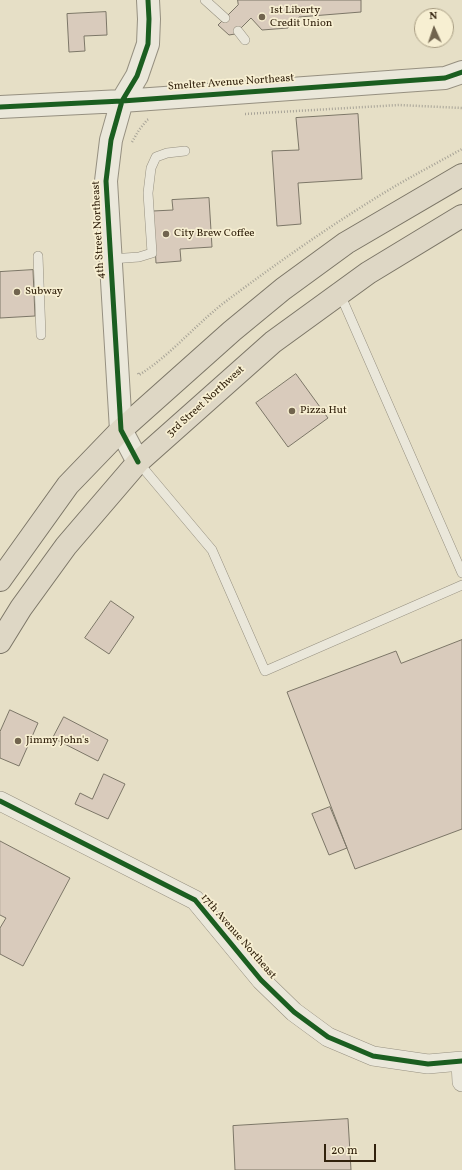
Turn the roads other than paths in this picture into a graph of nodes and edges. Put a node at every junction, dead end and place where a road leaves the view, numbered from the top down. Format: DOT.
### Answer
graph roads {
  1 [pos="148,0"];
  2 [pos="206,0"];
  3 [pos="225,18"];
  4 [pos="238,31"];
  5 [pos="245,40"];
  6 [pos="456,77"];
  7 [pos="122,101"];
  8 [pos="0,108"];
  9 [pos="185,151"];
  10 [pos="462,175"];
  11 [pos="462,216"];
  12 [pos="38,256"];
  13 [pos="111,259"];
  14 [pos="340,294"];
  15 [pos="41,335"];
  16 [pos="121,430"];
  17 [pos="138,462"];
  18 [pos="462,573"];
  19 [pos="0,580"];
  20 [pos="462,585"];
  21 [pos="0,642"];
  22 [pos="0,801"];
  23 [pos="461,1061"];
  24 [pos="462,1082"];
  1 -- 7 [label="street, 4th Street Northeast"];
  2 -- 3 [label="lane"];
  4 -- 5 [label="lane"];
  6 -- 7 [label="street, Smelter Avenue Northeast"];
  7 -- 8 [label="street, Smelter Avenue Northeast"];
  7 -- 13 [label="street, 4th Street Northeast"];
  9 -- 13 [label="lane"];
  10 -- 16 [label="highway"];
  11 -- 14 [label="highway, 3rd Street Northwest"];
  12 -- 15 [label="lane"];
  13 -- 16 [label="street, 4th Street Northeast"];
  14 -- 17 [label="highway, 3rd Street Northwest"];
  14 -- 18 [label="lane"];
  16 -- 17 [label="street, 4th Street Northeast"];
  16 -- 19 [label="highway"];
  17 -- 20 [label="lane"];
  17 -- 21 [label="highway, 3rd Street Northwest"];
  22 -- 23 [label="street, 17th Avenue Northeast"];
  23 -- 24 [label="street"];
}
